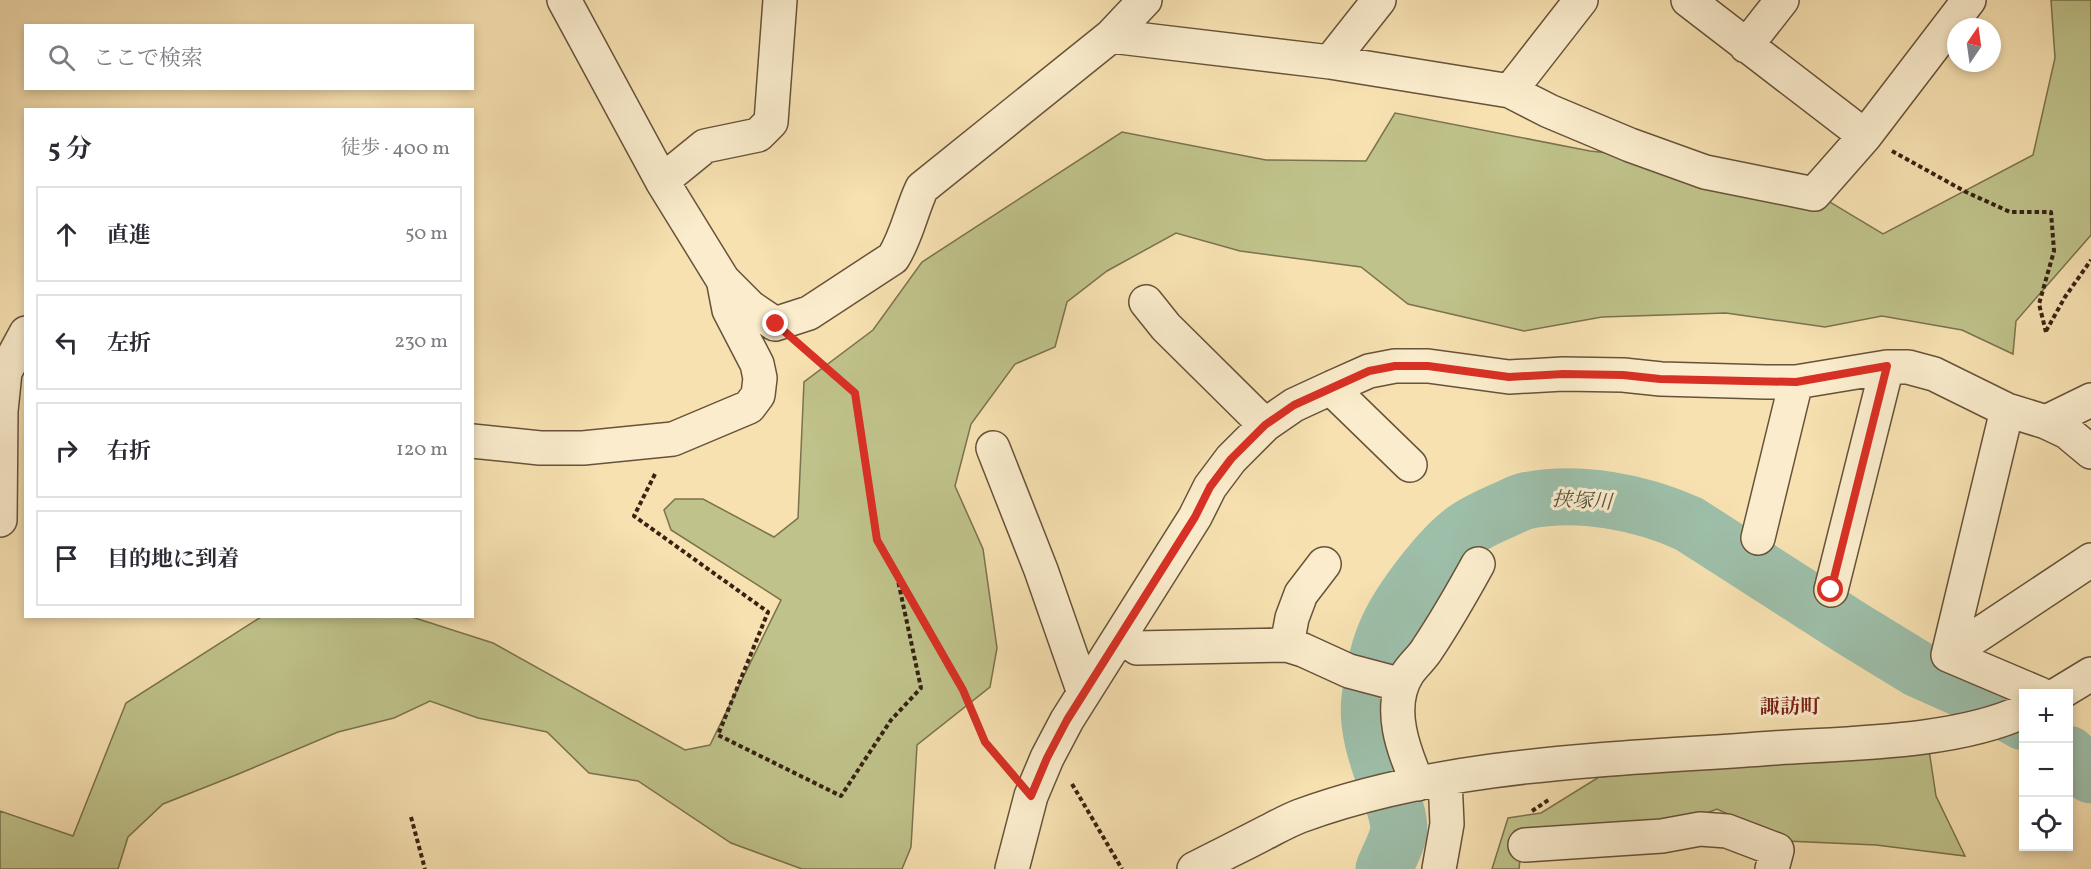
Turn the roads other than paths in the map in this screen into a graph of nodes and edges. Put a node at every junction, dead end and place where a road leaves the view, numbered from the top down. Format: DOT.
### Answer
graph roads {
  1 [pos="564,0"];
  2 [pos="780,0"];
  3 [pos="1145,0"];
  4 [pos="1379,0"];
  5 [pos="1581,0"];
  6 [pos="1688,0"];
  7 [pos="1782,0"];
  8 [pos="1969,0"];
  9 [pos="1111,36"];
  10 [pos="1746,46"];
  11 [pos="1330,62"];
  12 [pos="1510,91"];
  13 [pos="1865,136"];
  14 [pos="662,181"];
  15 [pos="723,280"];
  16 [pos="1146,302"];
  17 [pos="24,338"];
  18 [pos="1887,366"];
  19 [pos="10,373"];
  20 [pos="1796,382"];
  21 [pos="1333,387"];
  22 [pos="2091,400"];
  23 [pos="2007,410"];
  24 [pos="2046,422"];
  25 [pos="1265,425"];
  26 [pos="474,441"];
  27 [pos="993,448"];
  28 [pos="2091,452"];
  29 [pos="1410,465"];
  30 [pos="0,520"];
  31 [pos="1758,538"];
  32 [pos="2091,560"];
  33 [pos="1324,564"];
  34 [pos="1478,564"];
  35 [pos="1831,590"];
  36 [pos="1121,635"];
  37 [pos="1287,645"];
  38 [pos="1948,655"];
  39 [pos="2091,674"];
  40 [pos="1384,680"];
  41 [pos="2030,689"];
  42 [pos="2065,689"];
  43 [pos="1084,693"];
  44 [pos="2019,713"];
  45 [pos="1424,783"];
  46 [pos="1525,845"];
  47 [pos="1012,869"];
  48 [pos="1194,869"];
  49 [pos="1439,869"];
  50 [pos="1772,869"];
  1 -- 14 [label="street"];
  2 -- 14 [label="street"];
  3 -- 9 [label="street"];
  4 -- 11 [label="street"];
  5 -- 12 [label="street"];
  6 -- 10 [label="street"];
  7 -- 10 [label="street"];
  8 -- 13 [label="street"];
  9 -- 11 [label="street"];
  9 -- 15 [label="street"];
  10 -- 13 [label="street"];
  11 -- 12 [label="street"];
  12 -- 13 [label="street"];
  14 -- 15 [label="street"];
  15 -- 26 [label="street"];
  16 -- 25 [label="street"];
  17 -- 19 [label="street"];
  18 -- 20 [label="street"];
  18 -- 23 [label="street"];
  18 -- 35 [label="street"];
  19 -- 30 [label="street"];
  20 -- 21 [label="street"];
  20 -- 31 [label="street"];
  21 -- 25 [label="street"];
  21 -- 29 [label="street"];
  22 -- 24 [label="street"];
  23 -- 24 [label="street"];
  23 -- 38 [label="street"];
  24 -- 28 [label="street"];
  25 -- 36 [label="street"];
  27 -- 43 [label="street"];
  32 -- 38 [label="street"];
  33 -- 37 [label="street"];
  34 -- 40 [label="street"];
  36 -- 37 [label="street"];
  36 -- 43 [label="street"];
  37 -- 40 [label="street"];
  38 -- 41 [label="street"];
  39 -- 42 [label="street"];
  40 -- 45 [label="street"];
  43 -- 47 [label="street"];
  44 -- 45 [label="street"];
  45 -- 48 [label="street"];
  45 -- 49 [label="street"];
  46 -- 50 [label="street"];
}
